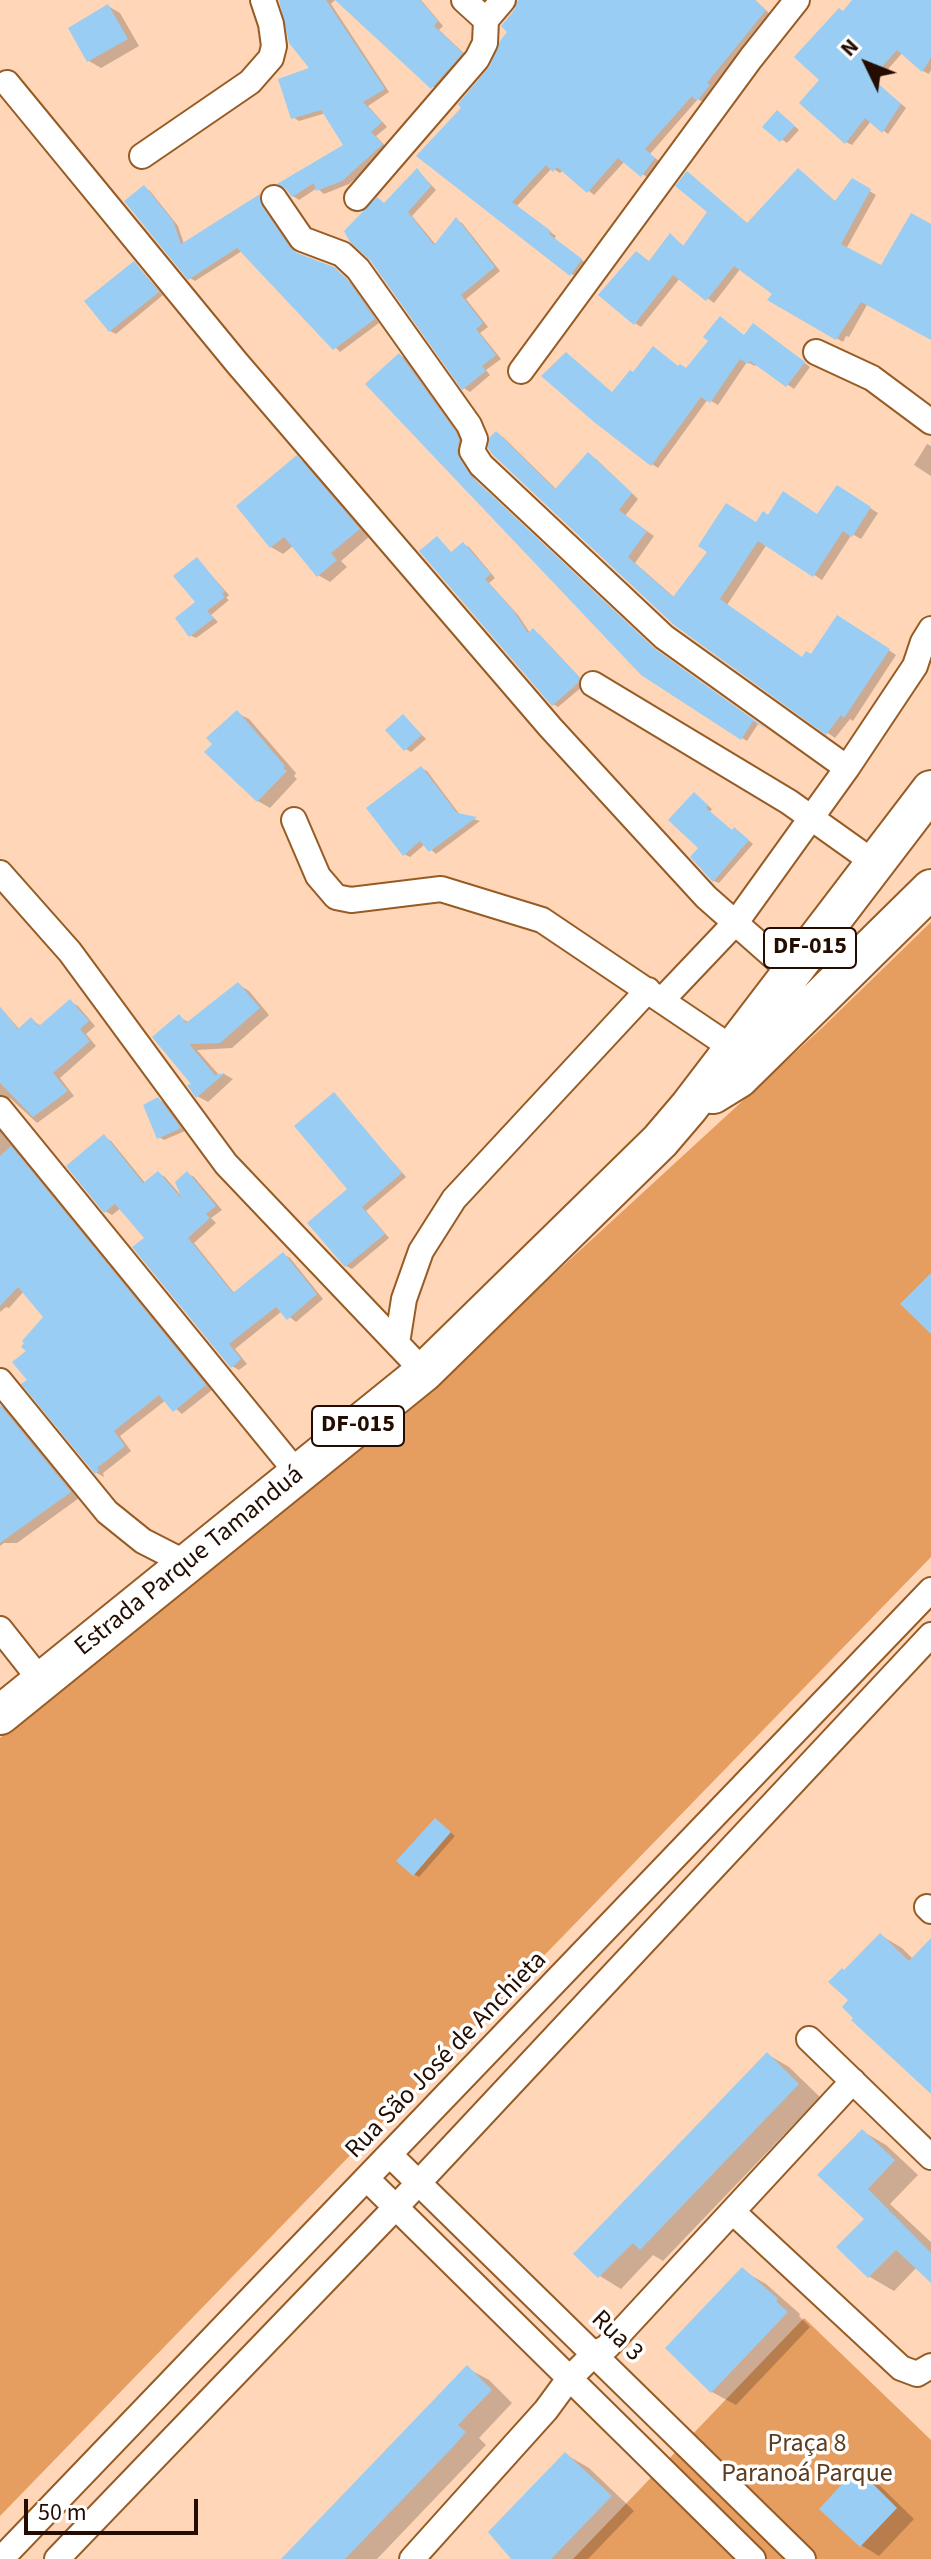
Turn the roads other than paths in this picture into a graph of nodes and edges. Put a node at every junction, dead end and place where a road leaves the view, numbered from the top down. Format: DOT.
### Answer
graph roads {
  1 [pos="263,0"];
  2 [pos="464,0"];
  3 [pos="503,0"];
  4 [pos="797,0"];
  5 [pos="486,20"];
  6 [pos="7,83"];
  7 [pos="142,156"];
  8 [pos="274,198"];
  9 [pos="357,198"];
  10 [pos="816,352"];
  11 [pos="521,371"];
  12 [pos="931,422"];
  13 [pos="931,629"];
  14 [pos="923,670"];
  15 [pos="593,684"];
  16 [pos="847,768"];
  17 [pos="931,790"];
  18 [pos="812,817"];
  19 [pos="294,820"];
  20 [pos="876,864"];
  21 [pos="0,873"];
  22 [pos="931,889"];
  23 [pos="737,921"];
  24 [pos="791,972"];
  25 [pos="655,995"];
  26 [pos="732,1048"];
  27 [pos="689,1107"];
  28 [pos="0,1109"];
  29 [pos="397,1343"];
  30 [pos="424,1372"];
  31 [pos="0,1381"];
  32 [pos="298,1474"];
  33 [pos="188,1564"];
  34 [pos="931,1590"];
  35 [pos="0,1629"];
  36 [pos="931,1635"];
  37 [pos="42,1682"];
  38 [pos="0,1715"];
  39 [pos="809,2039"];
  40 [pos="853,2081"];
  41 [pos="390,2155"];
  42 [pos="931,2157"];
  43 [pos="367,2179"];
  44 [pos="418,2182"];
  45 [pos="395,2208"];
  46 [pos="733,2212"];
  47 [pos="594,2354"];
  48 [pos="931,2366"];
  49 [pos="568,2380"];
  50 [pos="426,2555"];
  51 [pos="1,2559"];
  52 [pos="57,2559"];
  53 [pos="753,2559"];
  54 [pos="803,2559"];
  1 -- 7 [label="street"];
  2 -- 5 [label="street"];
  3 -- 5 [label="street"];
  4 -- 11 [label="street"];
  5 -- 9 [label="street"];
  6 -- 23 [label="street"];
  8 -- 16 [label="street"];
  10 -- 12 [label="street"];
  13 -- 14 [label="street"];
  14 -- 16 [label="street"];
  15 -- 18 [label="street"];
  16 -- 18 [label="street"];
  17 -- 20 [label="main road, Estrada Parque Tamanduá / DF-015"];
  18 -- 20 [label="street"];
  18 -- 23 [label="street"];
  19 -- 25 [label="street"];
  20 -- 24 [label="main road, Estrada Parque Tamanduá / DF-015"];
  21 -- 29 [label="street"];
  22 -- 27 [label="main road, Estrada Parque Tamanduá / DF-015"];
  23 -- 24 [label="street"];
  23 -- 25 [label="street"];
  24 -- 26 [label="main road, Estrada Parque Tamanduá / DF-015"];
  25 -- 26 [label="street"];
  25 -- 29 [label="street"];
  26 -- 27 [label="main road, Estrada Parque Tamanduá / DF-015"];
  27 -- 30 [label="main road, Estrada Parque Tamanduá / DF-015"];
  28 -- 32 [label="street"];
  29 -- 30 [label="street"];
  30 -- 32 [label="main road, Estrada Parque Tamanduá / DF-015"];
  31 -- 33 [label="street"];
  32 -- 33 [label="main road, Estrada Parque Tamanduá / DF-015"];
  33 -- 37 [label="main road, Estrada Parque Tamanduá / DF-015"];
  34 -- 41 [label="street, Rua São José de Anchieta"];
  35 -- 37 [label="street"];
  36 -- 44 [label="street"];
  37 -- 38 [label="main road, Estrada Parque Tamanduá / DF-015"];
  39 -- 40 [label="street"];
  40 -- 42 [label="street"];
  40 -- 46 [label="street"];
  41 -- 43 [label="street, Rua São José de Anchieta"];
  41 -- 44 [label="street, Rua 3"];
  43 -- 45 [label="street"];
  43 -- 51 [label="street, Rua São José de Anchieta"];
  44 -- 45 [label="street"];
  44 -- 47 [label="street, Rua 3"];
  45 -- 49 [label="street"];
  45 -- 52 [label="street"];
  46 -- 47 [label="street"];
  46 -- 48 [label="street"];
  47 -- 49 [label="street"];
  47 -- 54 [label="street, Rua 3"];
  49 -- 50 [label="street"];
  49 -- 53 [label="street"];
}
